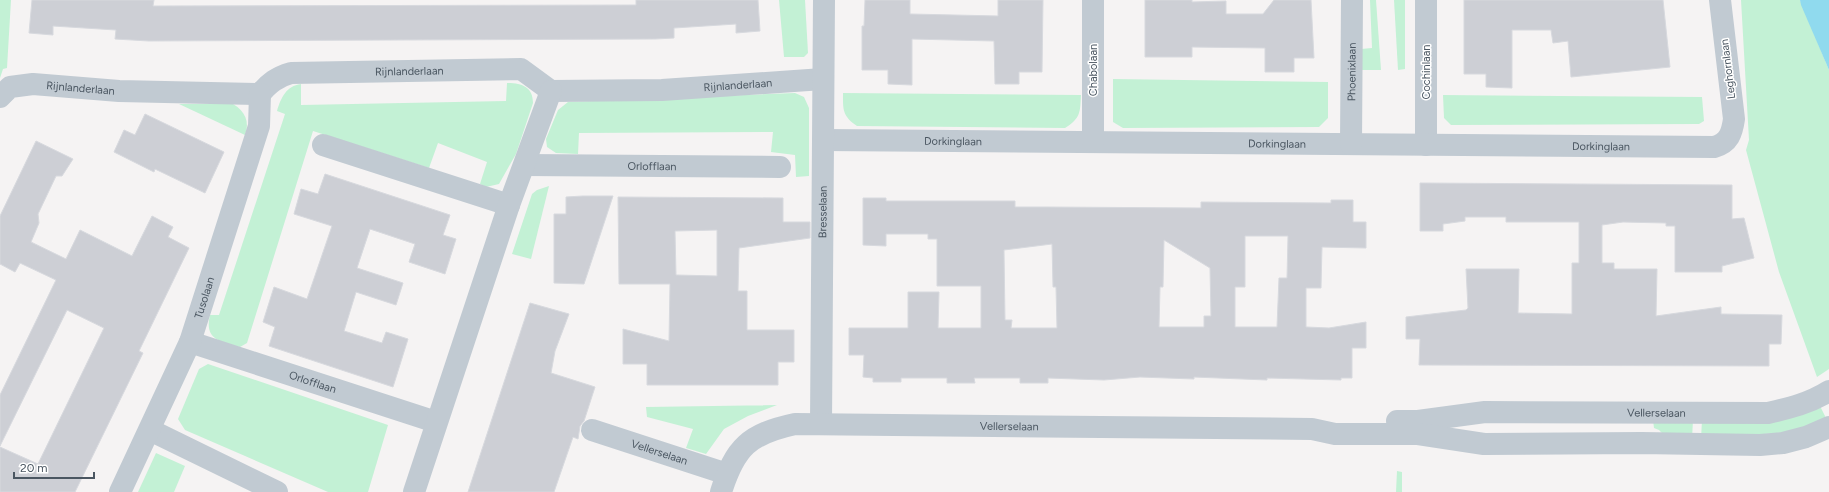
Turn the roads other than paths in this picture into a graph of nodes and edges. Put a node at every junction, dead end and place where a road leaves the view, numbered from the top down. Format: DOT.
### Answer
graph roads {
  1 [pos="824,0"];
  2 [pos="1093,0"];
  3 [pos="1352,0"];
  4 [pos="1426,0"];
  5 [pos="1720,0"];
  6 [pos="823,79"];
  7 [pos="551,91"];
  8 [pos="260,94"];
  9 [pos="0,97"];
  10 [pos="1729,138"];
  11 [pos="823,140"];
  12 [pos="1093,140"];
  13 [pos="1351,144"];
  14 [pos="323,145"];
  15 [pos="1426,145"];
  16 [pos="525,164"];
  17 [pos="780,167"];
  18 [pos="509,205"];
  19 [pos="190,342"];
  20 [pos="1829,391"];
  21 [pos="1480,413"];
  22 [pos="436,422"];
  23 [pos="821,424"];
  24 [pos="1829,427"];
  25 [pos="1312,429"];
  26 [pos="150,430"];
  27 [pos="592,430"];
  28 [pos="1480,444"];
  29 [pos="724,483"];
  30 [pos="120,492"];
  31 [pos="277,492"];
  32 [pos="414,492"];
  1 -- 6 [label="street, Bresselaan"];
  2 -- 12 [label="street, Chabolaan"];
  3 -- 13 [label="street, Phoenixlaan"];
  4 -- 15 [label="street, Cochinlaan"];
  5 -- 10 [label="street, Leghornlaan"];
  6 -- 7 [label="street, Rijnlanderlaan"];
  6 -- 11 [label="street, Bresselaan"];
  7 -- 8 [label="street, Rijnlanderlaan"];
  7 -- 16 [label="street"];
  8 -- 9 [label="street, Rijnlanderlaan"];
  8 -- 19 [label="street, Tusolaan"];
  10 -- 15 [label="street, Dorkinglaan"];
  11 -- 12 [label="street, Dorkinglaan"];
  11 -- 23 [label="street, Bresselaan"];
  12 -- 13 [label="street, Dorkinglaan"];
  13 -- 15 [label="street, Dorkinglaan"];
  14 -- 18 [label="street"];
  16 -- 17 [label="street, Orlofflaan"];
  16 -- 18 [label="street"];
  18 -- 22 [label="street"];
  19 -- 22 [label="street, Orlofflaan"];
  19 -- 26 [label="street, Tusolaan"];
  20 -- 21 [label="street, Vellerselaan"];
  21 -- 25 [label="street, Vellerselaan"];
  21 -- 28 [label="street"];
  22 -- 32 [label="street"];
  23 -- 25 [label="street, Vellerselaan"];
  23 -- 29 [label="street, Vellerselaan"];
  24 -- 28 [label="street, Vellerselaan"];
  25 -- 28 [label="street, Vellerselaan"];
  26 -- 30 [label="street, Tusolaan"];
  26 -- 31 [label="street"];
  27 -- 29 [label="street, Vellerselaan"];
}
